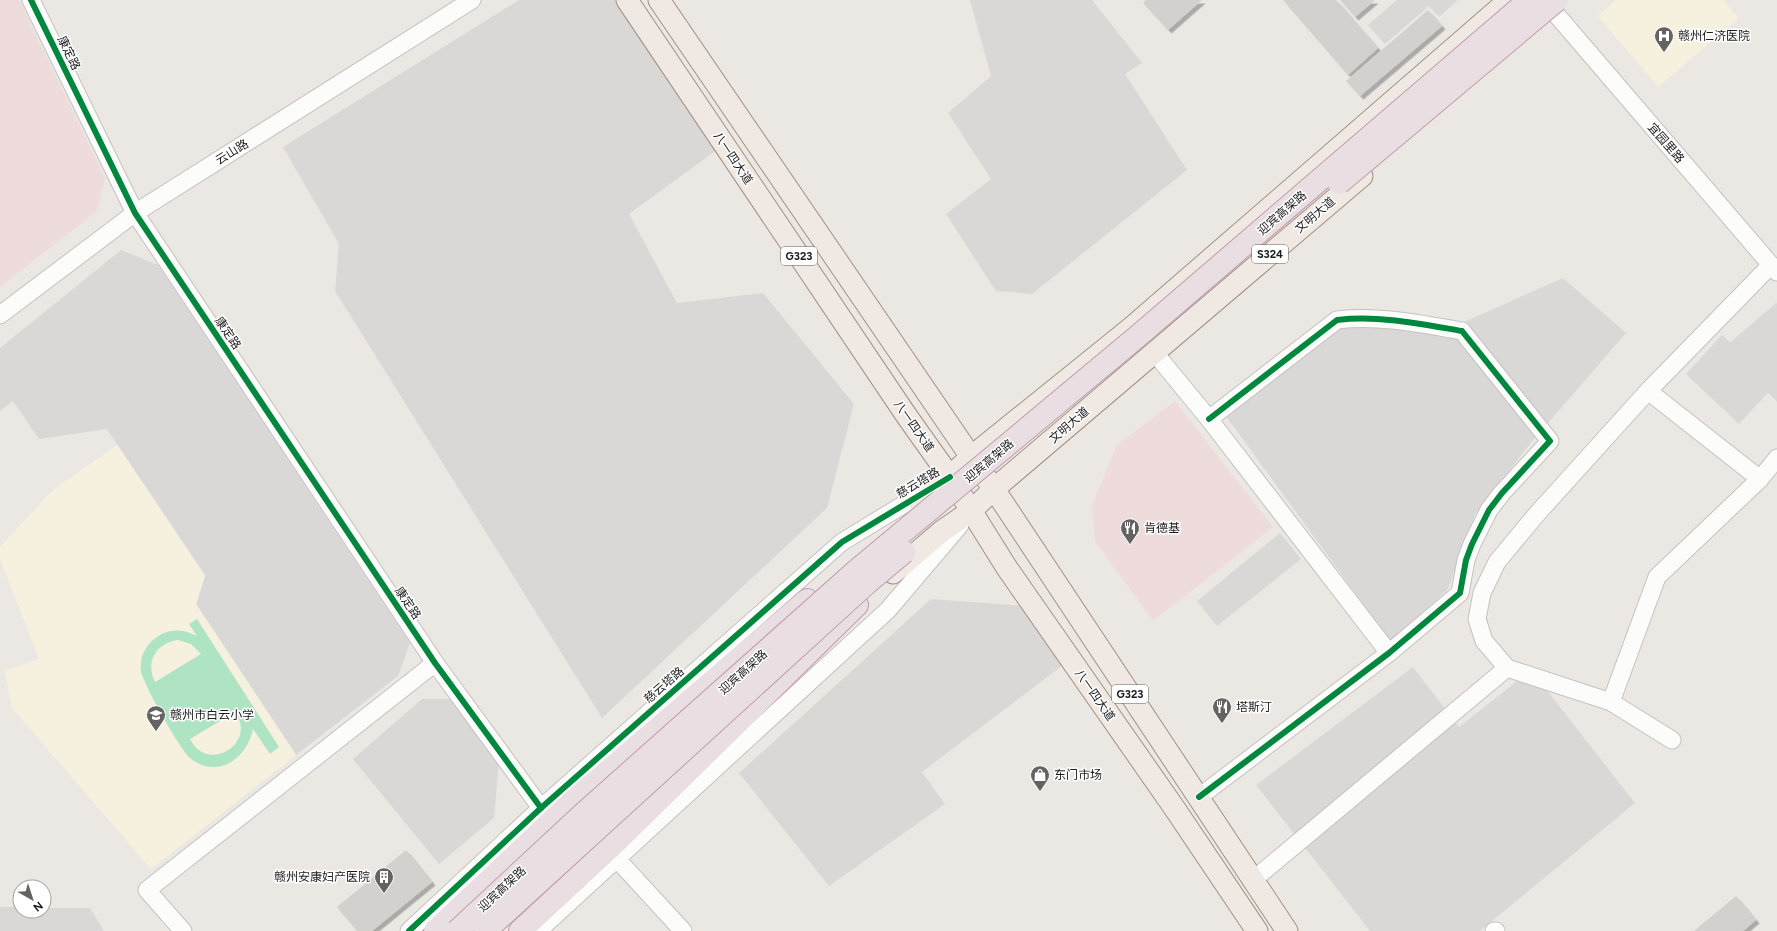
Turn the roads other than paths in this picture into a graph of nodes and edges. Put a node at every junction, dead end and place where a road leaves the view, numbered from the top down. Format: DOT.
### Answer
graph roads {
  1 [pos="31,0"];
  2 [pos="472,0"];
  3 [pos="627,0"];
  4 [pos="659,0"];
  5 [pos="1529,0"];
  6 [pos="1502,2"];
  7 [pos="1561,4"];
  8 [pos="135,213"];
  9 [pos="1774,269"];
  10 [pos="0,315"];
  11 [pos="1154,352"];
  12 [pos="1648,391"];
  13 [pos="1209,419"];
  14 [pos="970,457"];
  15 [pos="1777,458"];
  16 [pos="950,477"];
  17 [pos="1760,479"];
  18 [pos="994,488"];
  19 [pos="971,511"];
  20 [pos="854,561"];
  21 [pos="873,590"];
  22 [pos="1389,653"];
  23 [pos="435,663"];
  24 [pos="1507,668"];
  25 [pos="1611,702"];
  26 [pos="1672,740"];
  27 [pos="1199,797"];
  28 [pos="541,808"];
  29 [pos="616,858"];
  30 [pos="1254,880"];
  31 [pos="183,931"];
  32 [pos="409,931"];
  33 [pos="435,931"];
  34 [pos="444,931"];
  35 [pos="457,931"];
  36 [pos="485,931"];
  37 [pos="507,931"];
  38 [pos="520,931"];
  39 [pos="538,931"];
  40 [pos="683,931"];
  41 [pos="1257,931"];
  42 [pos="1287,931"];
  1 -- 8 [label="street, 康定路"];
  2 -- 8 [label="street, 云山路"];
  3 -- 16 [label="main road, 八一四大道 / G323"];
  4 -- 14 [label="main road, G323"];
  5 -- 35 [label="highway, 迎宾高架路, bridge"];
  6 -- 14 [label="main road, S324"];
  7 -- 9 [label="street, 宜园里路"];
  7 -- 11 [label="main road, 文明大道 / S324"];
  7 -- 36 [label="highway, 迎宾高架路, bridge"];
  8 -- 10 [label="street, 云山路"];
  8 -- 23 [label="street, 康定路"];
  9 -- 12 [label="street"];
  11 -- 13 [label="street"];
  11 -- 18 [label="main road, 文明大道 / S324"];
  12 -- 17 [label="street"];
  12 -- 24 [label="street"];
  13 -- 22 [label="street"];
  13 -- 22 [label="street"];
  14 -- 16 [label="main road, S324"];
  14 -- 18 [label="main road, G323"];
  15 -- 17 [label="street"];
  16 -- 19 [label="main road, 八一四大道 / G323"];
  16 -- 20 [label="main road, 慈云塔路"];
  16 -- 28 [label="street, 慈云塔路"];
  17 -- 25 [label="street"];
  18 -- 19 [label="main road, 文明大道 / S324"];
  18 -- 27 [label="main road, G323"];
  19 -- 21 [label="main road"];
  19 -- 29 [label="street"];
  19 -- 41 [label="main road, 八一四大道 / G323"];
  20 -- 33 [label="highway"];
  20 -- 34 [label="main road, 慈云塔路"];
  21 -- 37 [label="main road"];
  21 -- 38 [label="highway"];
  22 -- 27 [label="street"];
  23 -- 28 [label="street, 康定路"];
  23 -- 31 [label="street"];
  24 -- 25 [label="street"];
  24 -- 30 [label="street"];
  25 -- 26 [label="street"];
  27 -- 30 [label="main road, G323"];
  28 -- 32 [label="street, 慈云塔路"];
  29 -- 39 [label="street"];
  29 -- 40 [label="street"];
  30 -- 42 [label="main road, G323"];
}
